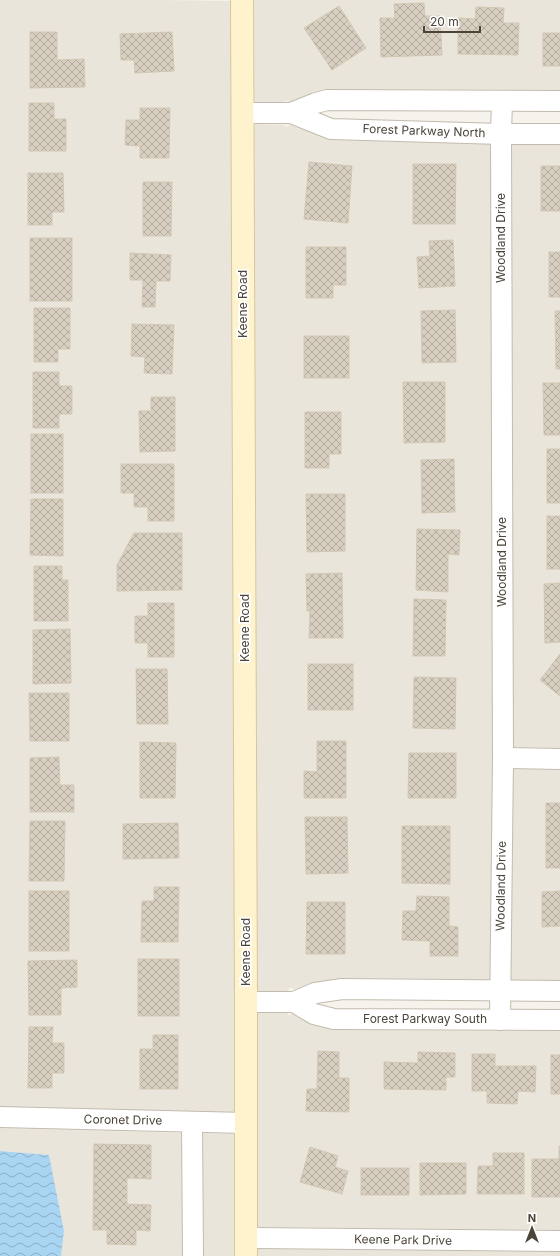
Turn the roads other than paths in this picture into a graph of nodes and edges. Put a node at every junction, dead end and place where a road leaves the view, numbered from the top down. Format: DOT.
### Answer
graph roads {
  1 [pos="242,0"];
  2 [pos="502,101"];
  3 [pos="560,101"];
  4 [pos="243,113"];
  5 [pos="291,113"];
  6 [pos="501,134"];
  7 [pos="560,134"];
  8 [pos="503,758"];
  9 [pos="560,759"];
  10 [pos="500,991"];
  11 [pos="560,992"];
  12 [pos="246,1002"];
  13 [pos="294,1002"];
  14 [pos="500,1020"];
  15 [pos="560,1020"];
  16 [pos="0,1117"];
  17 [pos="192,1122"];
  18 [pos="246,1123"];
  19 [pos="560,1241"];
  20 [pos="246,1247"];
  21 [pos="193,1256"];
  1 -- 4 [label="main road, Keene Road"];
  2 -- 3 [label="street, Forest Parkway North"];
  2 -- 5 [label="street, Forest Parkway North"];
  2 -- 6 [label="street, Woodland Drive"];
  4 -- 5 [label="street, Forest Parkway North"];
  4 -- 12 [label="main road, Keene Road"];
  5 -- 6 [label="street, Forest Parkway North"];
  6 -- 7 [label="street, Forest Parkway North"];
  6 -- 8 [label="street, Woodland Drive"];
  8 -- 9 [label="street"];
  8 -- 10 [label="street, Woodland Drive"];
  10 -- 11 [label="street"];
  10 -- 13 [label="street"];
  10 -- 14 [label="street, Woodland Drive"];
  12 -- 13 [label="street"];
  12 -- 18 [label="main road, Keene Road"];
  13 -- 14 [label="street, Forest Parkway South"];
  14 -- 15 [label="street, Forest Parkway South"];
  16 -- 17 [label="street, Coronet Drive"];
  17 -- 18 [label="street, Coronet Drive"];
  17 -- 21 [label="street"];
  18 -- 20 [label="main road, Keene Road"];
  19 -- 20 [label="street, Keene Park Drive"];
}
